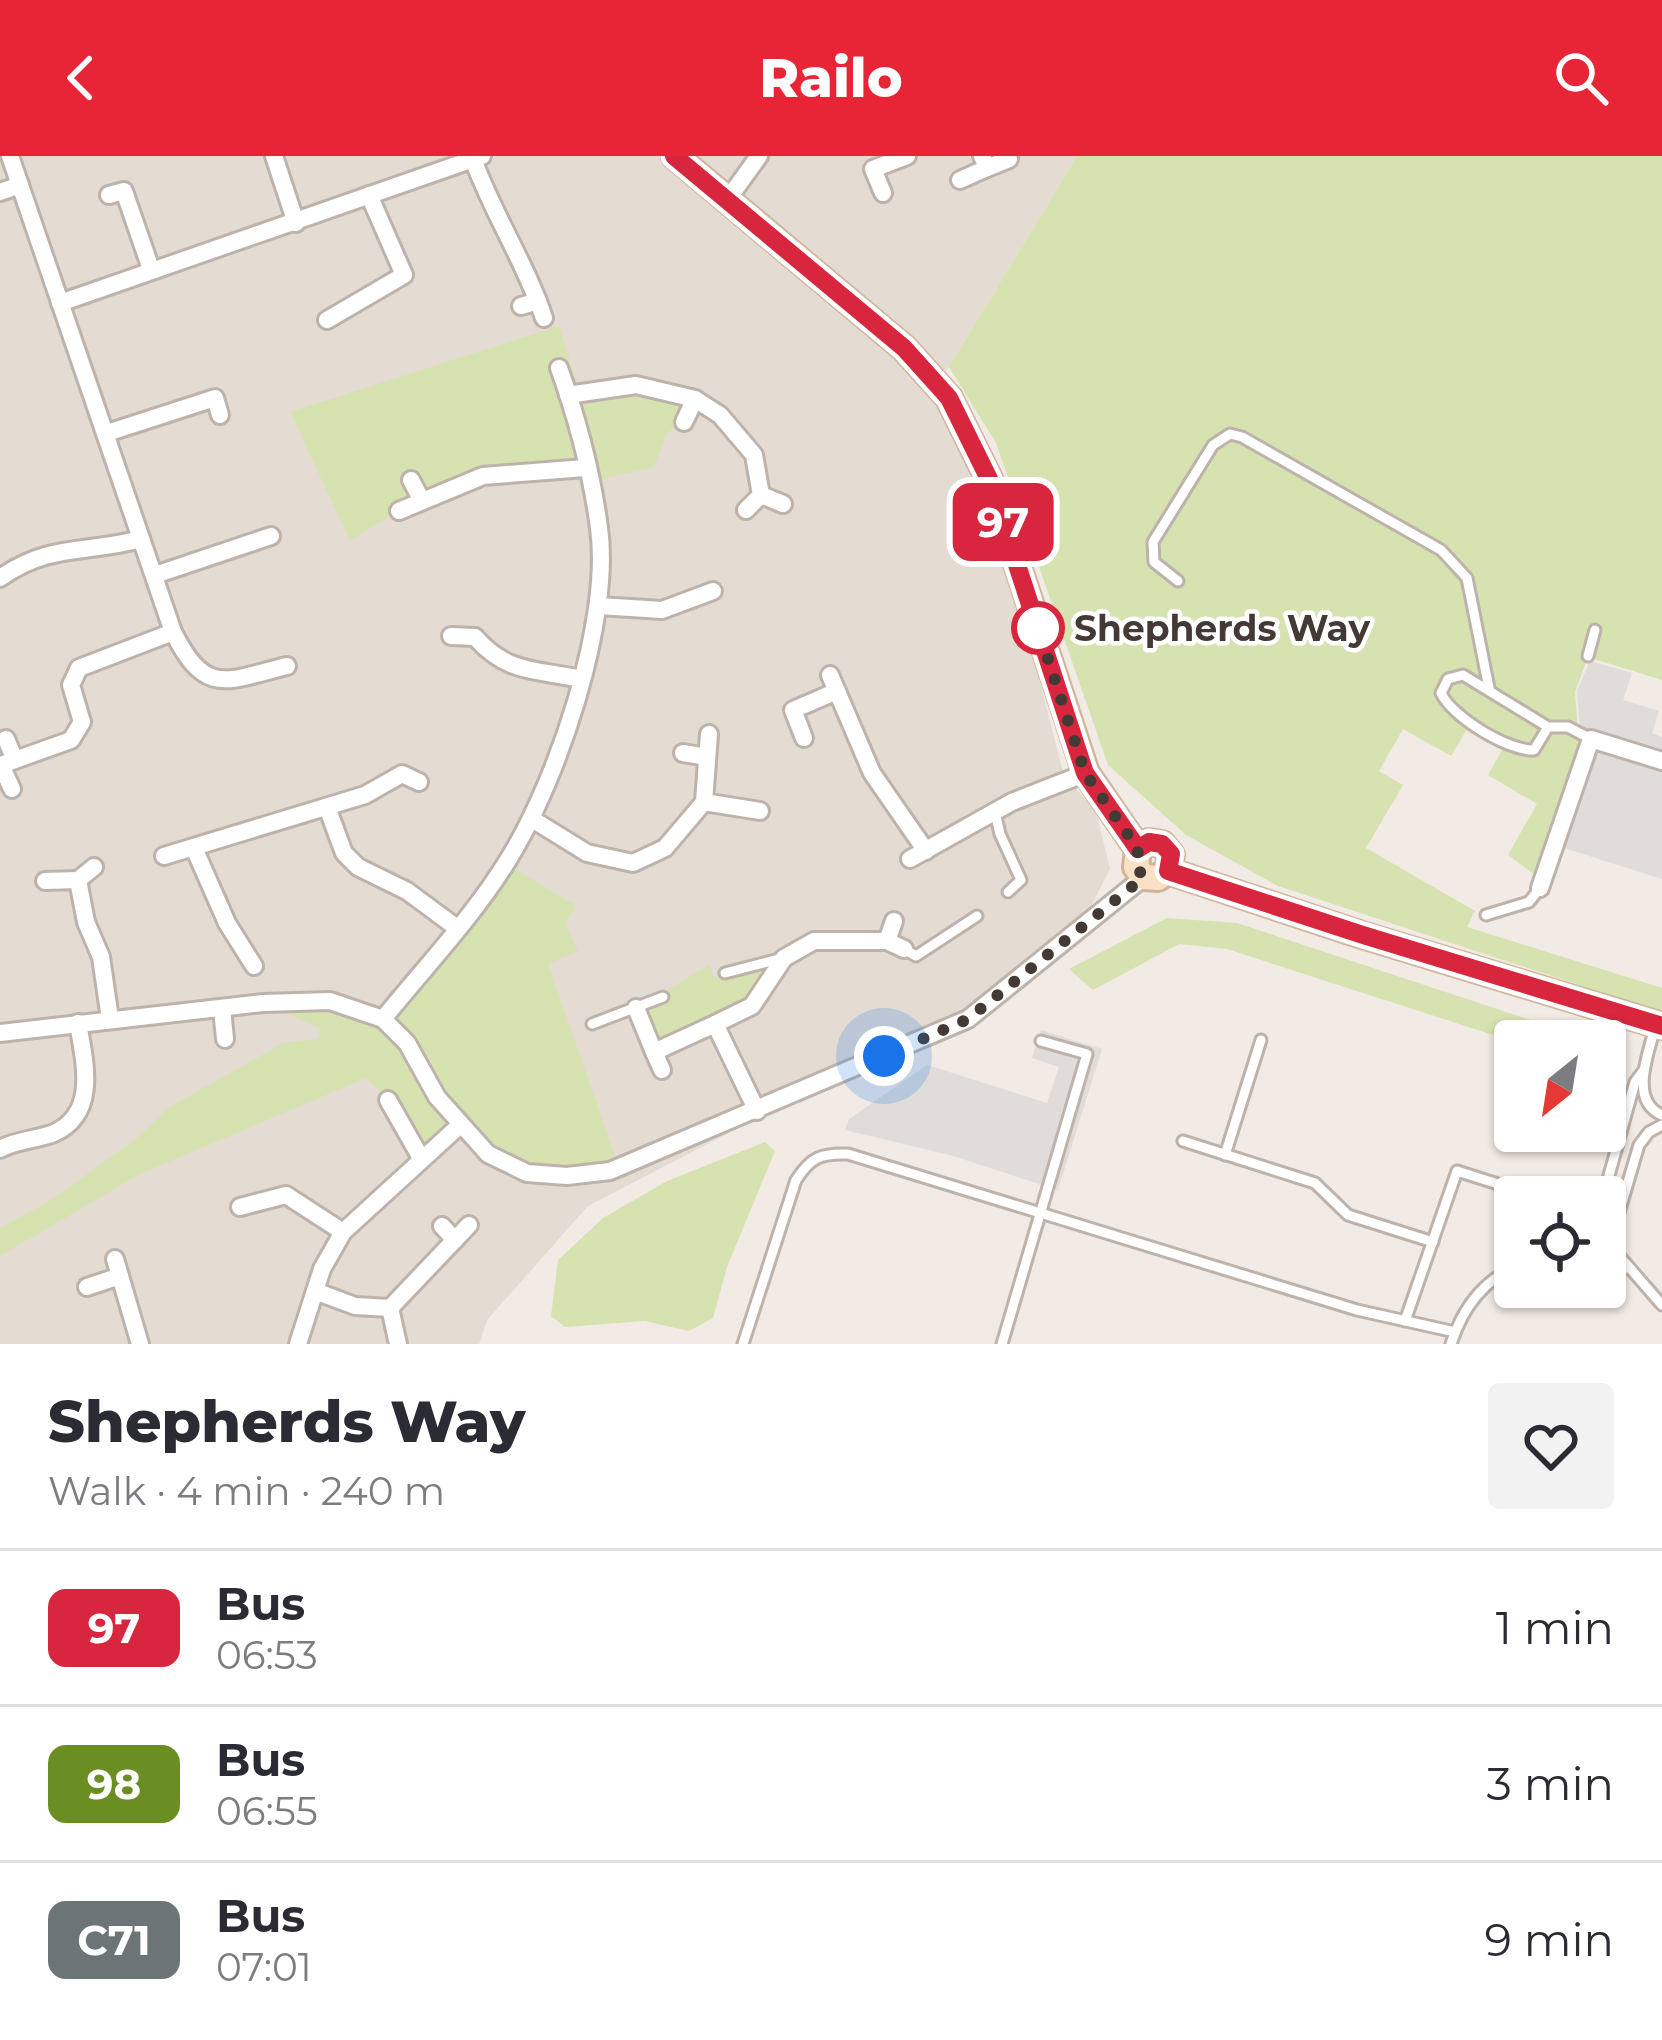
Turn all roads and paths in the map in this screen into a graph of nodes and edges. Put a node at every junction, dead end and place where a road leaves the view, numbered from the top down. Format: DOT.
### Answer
graph roads {
  1 [pos="10,156"];
  2 [pos="274,156"];
  3 [pos="675,156"];
  4 [pos="759,156"];
  5 [pos="907,156"];
  6 [pos="477,157"];
  7 [pos="1009,159"];
  8 [pos="985,162"];
  9 [pos="960,180"];
  10 [pos="20,185"];
  11 [pos="125,190"];
  12 [pos="0,192"];
  13 [pos="883,193"];
  14 [pos="370,195"];
  15 [pos="728,199"];
  16 [pos="296,223"];
  17 [pos="151,269"];
  18 [pos="60,303"];
  19 [pos="534,308"];
  20 [pos="327,320"];
  21 [pos="559,368"];
  22 [pos="568,395"];
  23 [pos="694,399"];
  24 [pos="220,415"];
  25 [pos="685,422"];
  26 [pos="106,434"];
  27 [pos="585,468"];
  28 [pos="412,479"];
  29 [pos="761,495"];
  30 [pos="422,501"];
  31 [pos="783,504"];
  32 [pos="746,510"];
  33 [pos="399,511"];
  34 [pos="141,539"];
  35 [pos="261,561"];
  36 [pos="155,574"];
  37 [pos="0,578"];
  38 [pos="1178,581"];
  39 [pos="713,590"];
  40 [pos="598,606"];
  41 [pos="1595,630"];
  42 [pos="173,632"];
  43 [pos="451,636"];
  44 [pos="1588,656"];
  45 [pos="276,663"];
  46 [pos="581,679"];
  47 [pos="1489,688"];
  48 [pos="1548,727"];
  49 [pos="709,734"];
  50 [pos="804,738"];
  51 [pos="7,739"];
  52 [pos="1591,739"];
  53 [pos="683,753"];
  54 [pos="707,757"];
  55 [pos="15,760"];
  56 [pos="1662,760"];
  57 [pos="1085,773"];
  58 [pos="419,782"];
  59 [pos="12,789"];
  60 [pos="704,802"];
  61 [pos="327,807"];
  62 [pos="760,812"];
  63 [pos="995,812"];
  64 [pos="532,819"];
  65 [pos="194,848"];
  66 [pos="164,856"];
  67 [pos="94,868"];
  68 [pos="1156,874"];
  69 [pos="45,880"];
  70 [pos="78,880"];
  71 [pos="1540,888"];
  72 [pos="1008,892"];
  73 [pos="1486,915"];
  74 [pos="977,916"];
  75 [pos="894,921"];
  76 [pos="457,928"];
  77 [pos="895,945"];
  78 [pos="784,958"];
  79 [pos="254,966"];
  80 [pos="725,973"];
  81 [pos="663,997"];
  82 [pos="636,1007"];
  83 [pos="222,1009"];
  84 [pos="383,1018"];
  85 [pos="110,1019"];
  86 [pos="78,1023"];
  87 [pos="592,1024"];
  88 [pos="715,1024"];
  89 [pos="1659,1025"];
  90 [pos="0,1034"];
  91 [pos="225,1039"];
  92 [pos="1262,1040"];
  93 [pos="1041,1041"];
  94 [pos="654,1052"];
  95 [pos="662,1070"];
  96 [pos="1644,1070"];
  97 [pos="388,1100"];
  98 [pos="757,1111"];
  99 [pos="1662,1115"];
  100 [pos="460,1125"];
  101 [pos="1662,1125"];
  102 [pos="1183,1141"];
  103 [pos="0,1149"];
  104 [pos="1226,1155"];
  105 [pos="421,1158"];
  106 [pos="1609,1176"];
  107 [pos="1494,1183"];
  108 [pos="240,1207"];
  109 [pos="1042,1214"];
  110 [pos="469,1225"];
  111 [pos="343,1232"];
  112 [pos="1433,1242"];
  113 [pos="1627,1268"];
  114 [pos="1494,1281"];
  115 [pos="87,1287"];
  116 [pos="315,1291"];
  117 [pos="1662,1305"];
  118 [pos="390,1308"];
  119 [pos="1406,1321"];
  120 [pos="1455,1332"];
  121 [pos="140,1344"];
  122 [pos="298,1344"];
  123 [pos="398,1344"];
  124 [pos="743,1344"];
  125 [pos="1002,1344"];
  126 [pos="1451,1344"];
  1 -- 10 [label="street"];
  2 -- 16 [label="street"];
  3 -- 15 [label="street"];
  4 -- 15 [label="street"];
  5 -- 13 [label="street"];
  6 -- 14 [label="street"];
  6 -- 19 [label="street"];
  7 -- 8 [label="street"];
  8 -- 9 [label="street"];
  10 -- 12 [label="street"];
  10 -- 18 [label="street"];
  11 -- 17 [label="street"];
  14 -- 16 [label="street"];
  14 -- 20 [label="street"];
  15 -- 57 [label="street"];
  16 -- 17 [label="street"];
  17 -- 18 [label="street"];
  18 -- 26 [label="street"];
  21 -- 22 [label="street"];
  22 -- 23 [label="street"];
  22 -- 27 [label="street"];
  23 -- 25 [label="street"];
  23 -- 29 [label="street"];
  24 -- 26 [label="street"];
  26 -- 34 [label="street"];
  27 -- 30 [label="street"];
  27 -- 40 [label="street"];
  28 -- 30 [label="street"];
  29 -- 31 [label="street"];
  29 -- 32 [label="street"];
  30 -- 33 [label="street"];
  34 -- 36 [label="street"];
  34 -- 37 [label="street"];
  35 -- 36 [label="street"];
  36 -- 42 [label="street"];
  38 -- 47 [label="lane"];
  39 -- 40 [label="street"];
  40 -- 46 [label="street"];
  41 -- 44 [label="lane"];
  42 -- 45 [label="street"];
  42 -- 55 [label="street"];
  43 -- 46 [label="street"];
  46 -- 64 [label="street"];
  47 -- 48 [label="lane"];
  47 -- 48 [label="lane"];
  48 -- 52 [label="lane"];
  49 -- 54 [label="street"];
  50 -- 63 [label="street"];
  51 -- 55 [label="street"];
  52 -- 56 [label="street"];
  52 -- 71 [label="street"];
  53 -- 54 [label="street"];
  54 -- 60 [label="street"];
  55 -- 59 [label="street"];
  57 -- 63 [label="street"];
  57 -- 68 [label="street"];
  58 -- 61 [label="street"];
  60 -- 62 [label="street"];
  60 -- 64 [label="street"];
  61 -- 65 [label="street"];
  61 -- 76 [label="street"];
  63 -- 72 [label="lane"];
  64 -- 76 [label="street"];
  65 -- 66 [label="street"];
  65 -- 79 [label="street"];
  67 -- 70 [label="street"];
  68 -- 89 [label="street"];
  68 -- 98 [label="street"];
  69 -- 70 [label="street"];
  70 -- 85 [label="street"];
  71 -- 73 [label="lane"];
  74 -- 77 [label="lane"];
  75 -- 77 [label="street"];
  76 -- 84 [label="street"];
  77 -- 78 [label="street"];
  78 -- 80 [label="lane"];
  78 -- 88 [label="street"];
  81 -- 82 [label="lane"];
  82 -- 87 [label="lane"];
  82 -- 94 [label="street"];
  83 -- 84 [label="street"];
  83 -- 85 [label="street"];
  83 -- 91 [label="street"];
  84 -- 100 [label="street"];
  85 -- 86 [label="street"];
  86 -- 90 [label="street"];
  86 -- 103 [label="street"];
  88 -- 94 [label="street"];
  88 -- 98 [label="street"];
  89 -- 96 [label="lane"];
  92 -- 104 [label="lane"];
  93 -- 109 [label="lane"];
  94 -- 95 [label="street"];
  96 -- 99 [label="lane"];
  96 -- 106 [label="lane"];
  97 -- 105 [label="street"];
  98 -- 100 [label="street"];
  100 -- 105 [label="street"];
  101 -- 113 [label="lane"];
  102 -- 104 [label="lane"];
  104 -- 112 [label="lane"];
  105 -- 111 [label="street"];
  107 -- 112 [label="lane"];
  108 -- 111 [label="street"];
  109 -- 119 [label="lane"];
  109 -- 124 [label="lane"];
  109 -- 125 [label="lane"];
  110 -- 118 [label="street"];
  111 -- 116 [label="street"];
  112 -- 119 [label="lane"];
  113 -- 117 [label="lane"];
  114 -- 120 [label="lane"];
  115 -- 121 [label="street"];
  116 -- 118 [label="street"];
  116 -- 122 [label="street"];
  118 -- 123 [label="street"];
  119 -- 120 [label="lane"];
  120 -- 126 [label="lane"];
}
